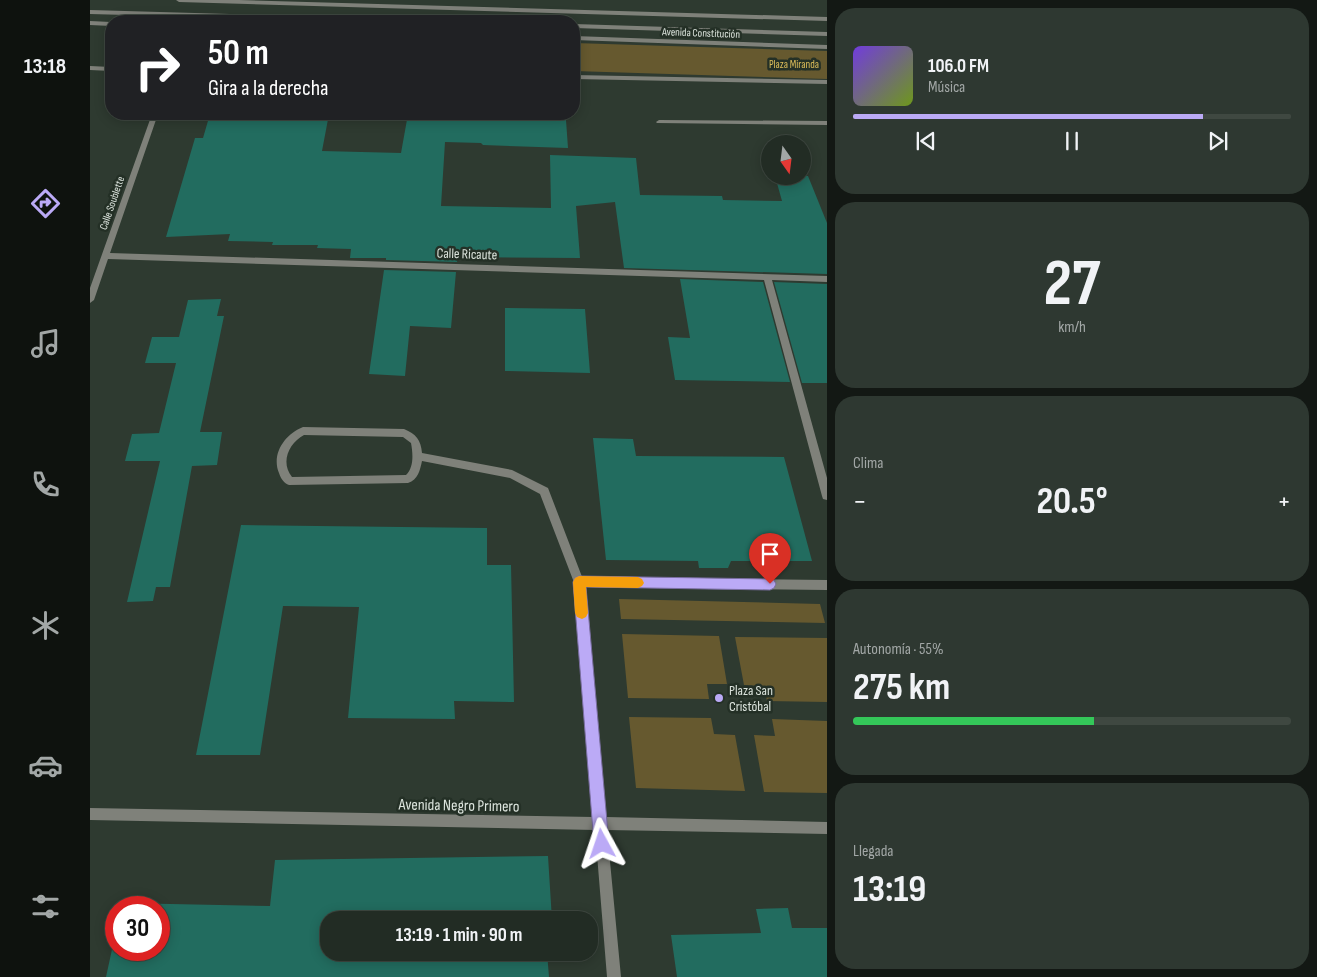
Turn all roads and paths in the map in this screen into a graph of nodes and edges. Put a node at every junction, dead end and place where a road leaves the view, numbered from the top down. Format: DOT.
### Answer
graph roads {
  1 [pos="179,0"];
  2 [pos="90,12"];
  3 [pos="196,15"];
  4 [pos="827,19"];
  5 [pos="90,23"];
  6 [pos="105,24"];
  7 [pos="580,26"];
  8 [pos="827,34"];
  9 [pos="580,38"];
  10 [pos="827,47"];
  11 [pos="90,68"];
  12 [pos="105,68"];
  13 [pos="580,77"];
  14 [pos="827,82"];
  15 [pos="153,120"];
  16 [pos="659,122"];
  17 [pos="827,123"];
  18 [pos="106,256"];
  19 [pos="767,278"];
  20 [pos="827,279"];
  21 [pos="90,300"];
  22 [pos="416,456"];
  23 [pos="827,496"];
  24 [pos="579,582"];
  25 [pos="827,585"];
  26 [pos="90,814"];
  27 [pos="600,825"];
  28 [pos="827,828"];
  29 [pos="614,977"];
  1 -- 4 [label="street, Avenida Constitución"];
  2 -- 3 [label="street"];
  5 -- 6 [label="street"];
  7 -- 8 [label="street"];
  9 -- 10 [label="street, Avenida Constitución"];
  11 -- 12 [label="street"];
  13 -- 14 [label="street"];
  15 -- 18 [label="street, Calle Soublette"];
  16 -- 17 [label="street"];
  18 -- 19 [label="street, Calle Ricaute"];
  18 -- 21 [label="street, Calle Soublette"];
  19 -- 20 [label="street, Calle Ricaute"];
  19 -- 23 [label="street"];
  22 -- 22 [label="street"];
  22 -- 24 [label="street"];
  24 -- 25 [label="street"];
  24 -- 27 [label="street"];
  26 -- 27 [label="street, Avenida Negro Primero"];
  27 -- 28 [label="street, Avenida Negro Primero"];
  27 -- 29 [label="street"];
}
